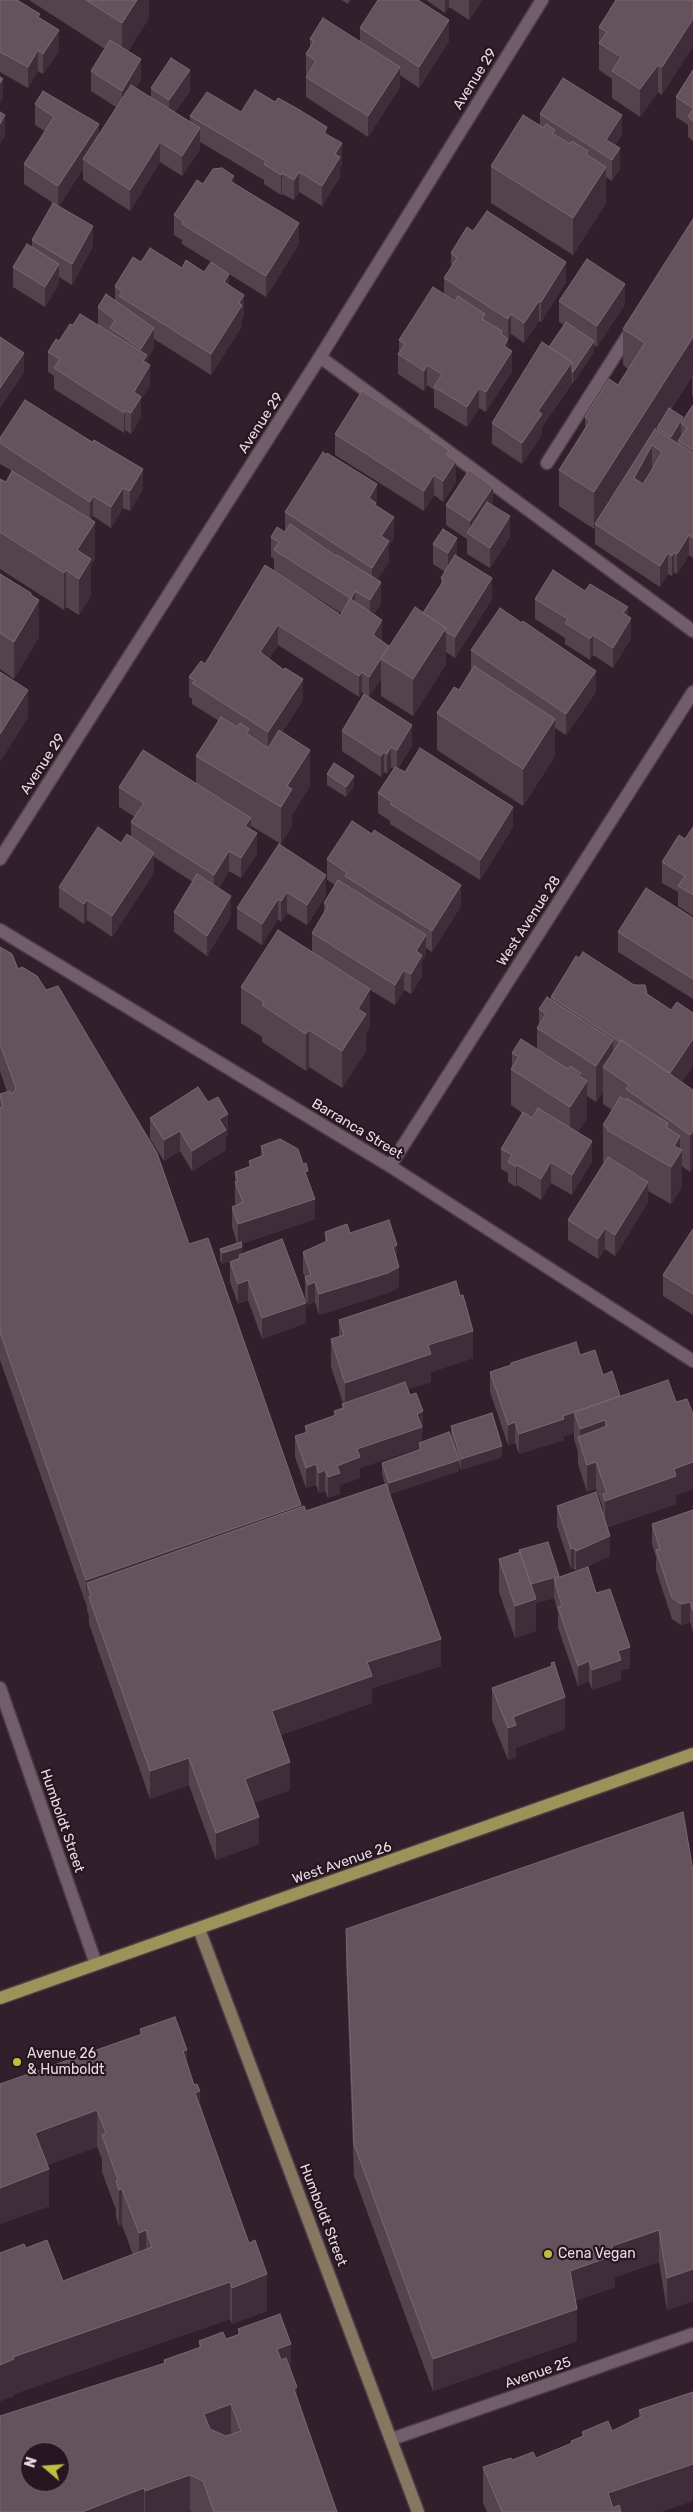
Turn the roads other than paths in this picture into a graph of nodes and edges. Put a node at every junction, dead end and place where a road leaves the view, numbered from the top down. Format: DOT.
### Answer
graph roads {
  1 [pos="542,0"];
  2 [pos="641,314"];
  3 [pos="320,357"];
  4 [pos="547,463"];
  5 [pos="693,631"];
  6 [pos="693,692"];
  7 [pos="0,859"];
  8 [pos="0,930"];
  9 [pos="390,1166"];
  10 [pos="693,1361"];
  11 [pos="0,1688"];
  12 [pos="693,1754"];
  13 [pos="199,1929"];
  14 [pos="96,1964"];
  15 [pos="0,1998"];
  16 [pos="693,2334"];
  17 [pos="392,2439"];
  18 [pos="418,2512"];
  1 -- 3 [label="street, Avenue 29"];
  2 -- 4 [label="street"];
  3 -- 5 [label="street"];
  3 -- 7 [label="street, Avenue 29"];
  6 -- 9 [label="street, West Avenue 28"];
  8 -- 9 [label="street, Barranca Street"];
  9 -- 10 [label="street, Barranca Street"];
  11 -- 14 [label="street, Humboldt Street"];
  12 -- 13 [label="main road, West Avenue 26"];
  13 -- 14 [label="main road, West Avenue 26"];
  13 -- 17 [label="street, Humboldt Street"];
  14 -- 15 [label="main road, West Avenue 26"];
  16 -- 17 [label="street, Avenue 25"];
  17 -- 18 [label="street, Humboldt Street"];
}
